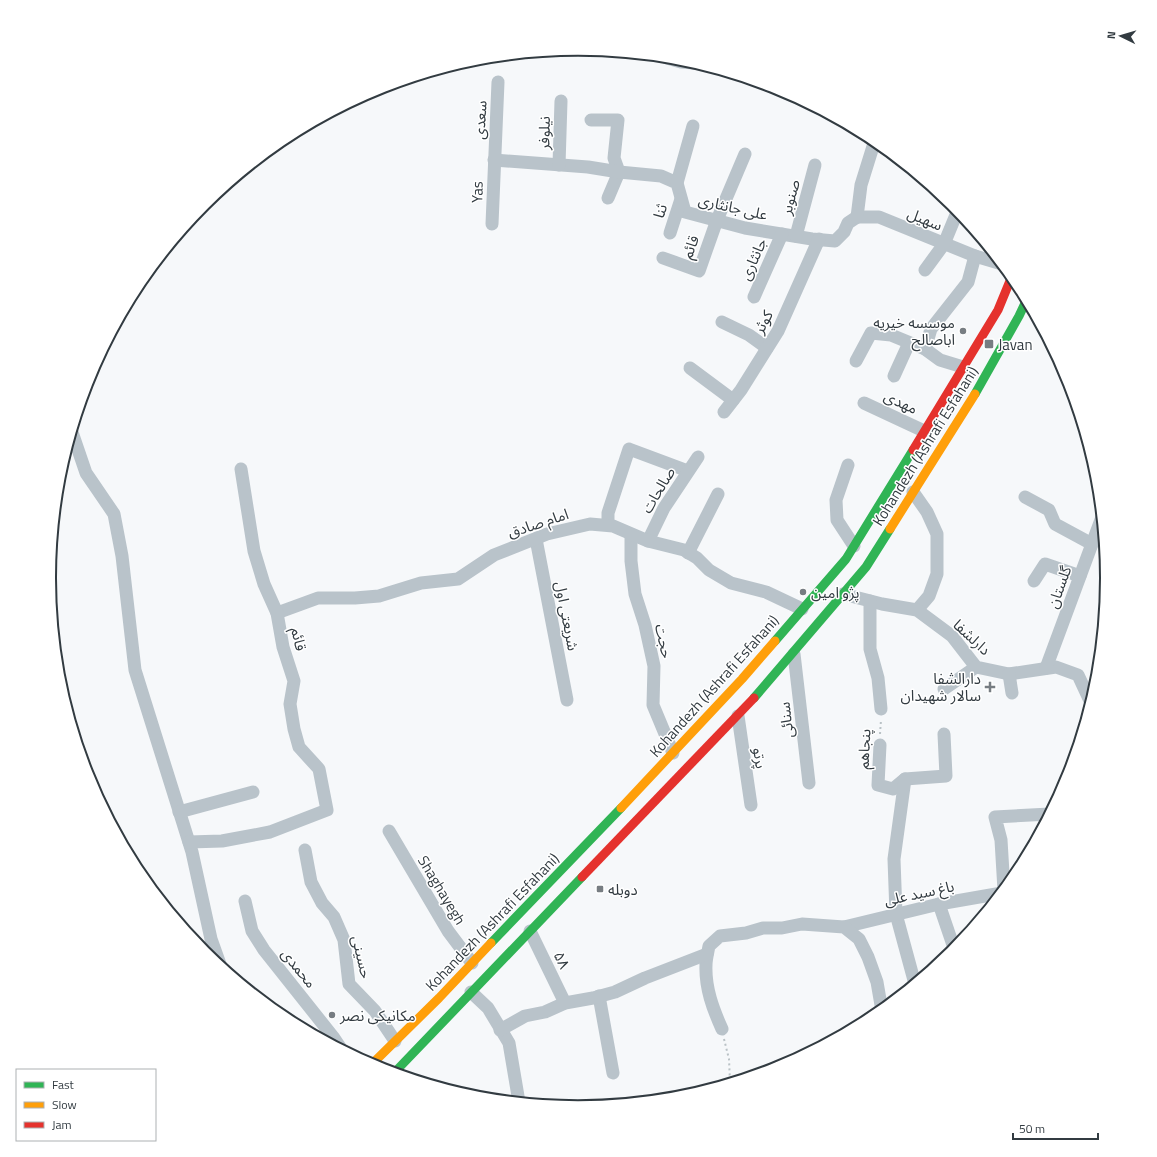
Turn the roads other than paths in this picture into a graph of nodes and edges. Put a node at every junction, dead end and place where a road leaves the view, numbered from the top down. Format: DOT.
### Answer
graph roads {
  1 [pos="498,82"];
  2 [pos="561,101"];
  3 [pos="591,120"];
  4 [pos="693,126"];
  5 [pos="873,147"];
  6 [pos="745,154"];
  7 [pos="494,160"];
  8 [pos="559,165"];
  9 [pos="815,166"];
  10 [pos="619,172"];
  11 [pos="677,183"];
  12 [pos="608,198"];
  13 [pos="681,199"];
  14 [pos="857,217"];
  15 [pos="955,217"];
  16 [pos="717,220"];
  17 [pos="492,224"];
  18 [pos="670,233"];
  19 [pos="782,234"];
  20 [pos="796,236"];
  21 [pos="819,240"];
  22 [pos="944,244"];
  23 [pos="975,256"];
  24 [pos="663,258"];
  25 [pos="994,262"];
  26 [pos="925,270"];
  27 [pos="1009,283"];
  28 [pos="1015,291"];
  29 [pos="754,297"];
  30 [pos="1024,306"];
  31 [pos="1019,316"];
  32 [pos="722,322"];
  33 [pos="909,343"];
  34 [pos="767,348"];
  35 [pos="925,350"];
  36 [pos="856,361"];
  37 [pos="963,367"];
  38 [pos="980,367"];
  39 [pos="690,368"];
  40 [pos="894,376"];
  41 [pos="733,400"];
  42 [pos="864,403"];
  43 [pos="724,412"];
  44 [pos="924,431"];
  45 [pos="75,440"];
  46 [pos="944,445"];
  47 [pos="698,457"];
  48 [pos="848,465"];
  49 [pos="241,469"];
  50 [pos="688,471"];
  51 [pos="913,492"];
  52 [pos="718,494"];
  53 [pos="1025,497"];
  54 [pos="608,525"];
  55 [pos="1098,527"];
  56 [pos="631,535"];
  57 [pos="536,539"];
  58 [pos="648,541"];
  59 [pos="1092,544"];
  60 [pos="854,546"];
  61 [pos="688,553"];
  62 [pos="1080,576"];
  63 [pos="1034,581"];
  64 [pos="843,594"];
  65 [pos="870,601"];
  66 [pos="802,609"];
  67 [pos="917,610"];
  68 [pos="277,614"];
  69 [pos="794,654"];
  70 [pos="976,667"];
  71 [pos="1046,668"];
  72 [pos="1009,674"];
  73 [pos="944,689"];
  74 [pos="1012,693"];
  75 [pos="1087,695"];
  76 [pos="567,700"];
  77 [pos="881,709"];
  78 [pos="738,716"];
  79 [pos="944,734"];
  80 [pos="880,745"];
  81 [pos="673,753"];
  82 [pos="905,779"];
  83 [pos="809,783"];
  84 [pos="254,792"];
  85 [pos="751,805"];
  86 [pos="179,812"];
  87 [pos="1045,814"];
  88 [pos="389,831"];
  89 [pos="189,842"];
  90 [pos="305,850"];
  91 [pos="1004,882"];
  92 [pos="563,883"];
  93 [pos="995,894"];
  94 [pos="245,901"];
  95 [pos="939,904"];
  96 [pos="896,914"];
  97 [pos="844,927"];
  98 [pos="530,931"];
  99 [pos="952,943"];
  100 [pos="707,954"];
  101 [pos="217,955"];
  102 [pos="472,963"];
  103 [pos="914,979"];
  104 [pos="471,992"];
  105 [pos="599,996"];
  106 [pos="565,1003"];
  107 [pos="881,1005"];
  108 [pos="722,1029"];
  109 [pos="500,1030"];
  110 [pos="334,1040"];
  111 [pos="395,1041"];
  112 [pos="376,1060"];
  113 [pos="398,1068"];
  114 [pos="613,1073"];
  115 [pos="518,1098"];
  1 -- 7 [label="street, سعدی"];
  2 -- 8 [label="street, نیلوفر"];
  3 -- 10 [label="street"];
  4 -- 11 [label="street"];
  5 -- 14 [label="street"];
  6 -- 16 [label="street"];
  7 -- 8 [label="street"];
  7 -- 17 [label="street, Yas"];
  8 -- 10 [label="street"];
  9 -- 20 [label="street, صنوبر"];
  10 -- 11 [label="street"];
  10 -- 12 [label="street"];
  11 -- 13 [label="street, علی جانثاری"];
  13 -- 16 [label="street, علی جانثاری"];
  13 -- 18 [label="street, ثنا"];
  14 -- 21 [label="street, علی جانثاری"];
  14 -- 22 [label="street, سهیل"];
  15 -- 22 [label="street"];
  16 -- 19 [label="street, علی جانثاری"];
  16 -- 24 [label="street, قائم"];
  19 -- 20 [label="street, علی جانثاری"];
  19 -- 29 [label="street, جانثاری"];
  20 -- 21 [label="street, علی جانثاری"];
  21 -- 34 [label="street, کوثر"];
  22 -- 23 [label="street, سهیل"];
  22 -- 26 [label="street"];
  23 -- 25 [label="street, سهیل"];
  23 -- 35 [label="street"];
  27 -- 37 [label="main road, Kohandezh (Ashrafi Esfahani)"];
  28 -- 31 [label="main road"];
  30 -- 31 [label="main road, Kohandezh (Ashrafi Esfahani)"];
  31 -- 46 [label="main road, Kohandezh (Ashrafi Esfahani)"];
  32 -- 34 [label="street"];
  33 -- 35 [label="street"];
  33 -- 36 [label="street"];
  33 -- 40 [label="street"];
  34 -- 41 [label="street, کوثر"];
  35 -- 37 [label="street"];
  37 -- 44 [label="main road, Kohandezh (Ashrafi Esfahani)"];
  38 -- 46 [label="main road"];
  39 -- 41 [label="street"];
  41 -- 43 [label="street, کوثر"];
  42 -- 44 [label="street, مهدی"];
  44 -- 60 [label="main road, Kohandezh (Ashrafi Esfahani)"];
  45 -- 86 [label="street"];
  46 -- 51 [label="main road, Kohandezh (Ashrafi Esfahani)"];
  47 -- 50 [label="street, صالحات"];
  48 -- 60 [label="street"];
  49 -- 68 [label="street, قائم"];
  50 -- 54 [label="street"];
  50 -- 58 [label="street, صالحات"];
  51 -- 64 [label="main road, Kohandezh (Ashrafi Esfahani)"];
  51 -- 67 [label="street"];
  52 -- 61 [label="street"];
  53 -- 59 [label="street"];
  54 -- 56 [label="street, امام صادق"];
  54 -- 57 [label="street, امام صادق"];
  55 -- 59 [label="street, گلستان"];
  56 -- 58 [label="street, امام صادق"];
  56 -- 81 [label="street, حجت"];
  57 -- 68 [label="street, امام صادق"];
  57 -- 76 [label="street, شریعتی اول"];
  58 -- 61 [label="street, امام صادق"];
  59 -- 62 [label="street, گلستان"];
  60 -- 66 [label="main road, Kohandezh (Ashrafi Esfahani)"];
  61 -- 66 [label="street, امام صادق"];
  62 -- 63 [label="street"];
  62 -- 71 [label="street, گلستان"];
  64 -- 65 [label="street, دارلشفا"];
  64 -- 69 [label="main road, Kohandezh (Ashrafi Esfahani)"];
  65 -- 67 [label="street, دارلشفا"];
  65 -- 77 [label="street, پنجاهم"];
  66 -- 81 [label="main road, Kohandezh (Ashrafi Esfahani)"];
  67 -- 70 [label="street, دارلشفا"];
  68 -- 89 [label="street, قائم"];
  69 -- 78 [label="main road, Kohandezh (Ashrafi Esfahani)"];
  69 -- 83 [label="street, سنائی"];
  70 -- 72 [label="street, دارلشفا"];
  70 -- 73 [label="street"];
  71 -- 72 [label="street, دارلشفا"];
  71 -- 75 [label="street, دارلشفا"];
  72 -- 74 [label="street"];
  78 -- 85 [label="street, پرتو"];
  78 -- 92 [label="main road, Kohandezh (Ashrafi Esfahani)"];
  79 -- 82 [label="street, پنجاهم"];
  80 -- 82 [label="street, پنجاهم"];
  81 -- 92 [label="main road, Kohandezh (Ashrafi Esfahani)"];
  82 -- 96 [label="street"];
  84 -- 86 [label="street"];
  86 -- 89 [label="street"];
  87 -- 91 [label="street"];
  88 -- 102 [label="street, Shaghayegh"];
  89 -- 101 [label="street"];
  90 -- 111 [label="street, حسینی"];
  92 -- 98 [label="main road, Kohandezh (Ashrafi Esfahani)"];
  92 -- 102 [label="main road, Kohandezh (Ashrafi Esfahani)"];
  93 -- 95 [label="street, باغ سید علی"];
  94 -- 110 [label="street, محمدی"];
  95 -- 96 [label="street, باغ سید علی"];
  95 -- 99 [label="street"];
  96 -- 97 [label="street, باغ سید علی"];
  96 -- 103 [label="street"];
  97 -- 100 [label="street, باغ سید علی"];
  97 -- 107 [label="street"];
  98 -- 104 [label="main road, Kohandezh (Ashrafi Esfahani)"];
  98 -- 106 [label="street, ۵۸"];
  100 -- 105 [label="street"];
  100 -- 108 [label="street"];
  102 -- 111 [label="main road, Kohandezh (Ashrafi Esfahani)"];
  104 -- 109 [label="street"];
  104 -- 113 [label="main road, Kohandezh (Ashrafi Esfahani)"];
  105 -- 106 [label="street"];
  105 -- 114 [label="street"];
  106 -- 109 [label="street"];
  109 -- 115 [label="street"];
  111 -- 112 [label="main road, Kohandezh (Ashrafi Esfahani)"];
}
